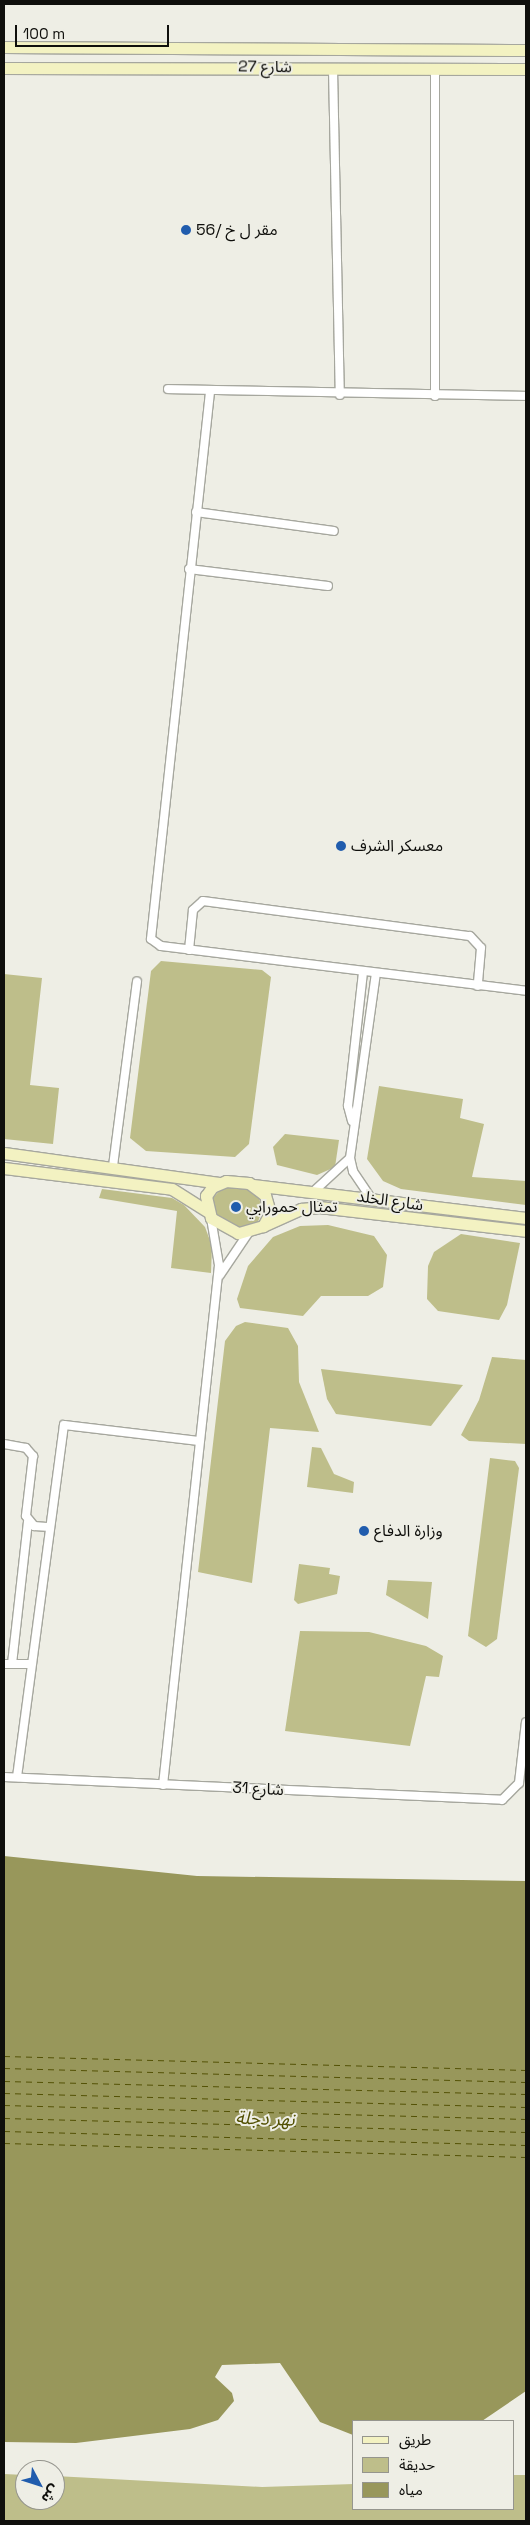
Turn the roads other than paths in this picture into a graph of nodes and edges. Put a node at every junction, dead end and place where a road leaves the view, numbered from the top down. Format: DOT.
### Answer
graph roads {
  1 [pos="4,47"];
  2 [pos="193,48"];
  3 [pos="280,49"];
  4 [pos="526,50"];
  5 [pos="281,66"];
  6 [pos="194,67"];
  7 [pos="4,68"];
  8 [pos="435,68"];
  9 [pos="334,69"];
  10 [pos="526,69"];
  11 [pos="168,389"];
  12 [pos="210,392"];
  13 [pos="340,395"];
  14 [pos="434,396"];
  15 [pos="526,396"];
  16 [pos="196,512"];
  17 [pos="334,531"];
  18 [pos="189,569"];
  19 [pos="328,586"];
  20 [pos="189,950"];
  21 [pos="363,973"];
  22 [pos="376,974"];
  23 [pos="137,982"];
  24 [pos="478,986"];
  25 [pos="526,991"];
  26 [pos="352,1120"];
  27 [pos="4,1153"];
  28 [pos="350,1158"];
  29 [pos="113,1166"];
  30 [pos="4,1168"];
  31 [pos="219,1183"];
  32 [pos="253,1185"];
  33 [pos="313,1192"];
  34 [pos="371,1198"];
  35 [pos="444,1209"];
  36 [pos="209,1215"];
  37 [pos="526,1218"];
  38 [pos="442,1222"];
  39 [pos="263,1226"];
  40 [pos="526,1231"];
  41 [pos="249,1232"];
  42 [pos="216,1284"];
  43 [pos="199,1441"];
  44 [pos="4,1444"];
  45 [pos="28,1522"];
  46 [pos="50,1527"];
  47 [pos="8,1664"];
  48 [pos="31,1664"];
  49 [pos="526,1722"];
  50 [pos="4,1776"];
  51 [pos="18,1777"];
  52 [pos="163,1785"];
  1 -- 2 [label="main road, شارع 27"];
  2 -- 3 [label="main road, شارع 27"];
  2 -- 6 [label="main road"];
  3 -- 4 [label="main road, شارع 27"];
  3 -- 5 [label="main road"];
  5 -- 6 [label="main road, شارع 27"];
  5 -- 9 [label="main road, شارع 27"];
  6 -- 7 [label="main road, شارع 27"];
  8 -- 9 [label="main road, شارع 27"];
  8 -- 10 [label="main road, شارع 27"];
  8 -- 14 [label="street"];
  9 -- 13 [label="street"];
  11 -- 12 [label="street"];
  12 -- 13 [label="street"];
  12 -- 16 [label="street"];
  13 -- 14 [label="street"];
  14 -- 15 [label="street"];
  16 -- 17 [label="street"];
  16 -- 18 [label="street"];
  18 -- 19 [label="street"];
  18 -- 20 [label="street"];
  20 -- 21 [label="street"];
  20 -- 24 [label="street"];
  21 -- 22 [label="street"];
  21 -- 26 [label="street"];
  22 -- 24 [label="street"];
  22 -- 26 [label="street"];
  23 -- 29 [label="street"];
  24 -- 25 [label="street"];
  26 -- 28 [label="street"];
  27 -- 29 [label="main road"];
  28 -- 33 [label="street"];
  28 -- 34 [label="street"];
  29 -- 31 [label="main road"];
  30 -- 36 [label="main road"];
  31 -- 32 [label="main road"];
  31 -- 36 [label="main road"];
  32 -- 33 [label="main road, شارع الخلد"];
  32 -- 39 [label="main road"];
  33 -- 34 [label="main road, شارع الخلد"];
  34 -- 35 [label="main road, شارع الخلد"];
  35 -- 37 [label="main road, شارع الخلد"];
  35 -- 38 [label="main road"];
  36 -- 41 [label="main road"];
  36 -- 42 [label="street"];
  38 -- 39 [label="main road, شارع الخلد"];
  38 -- 40 [label="main road, شارع الخلد"];
  39 -- 41 [label="main road"];
  41 -- 42 [label="street"];
  42 -- 43 [label="street"];
  43 -- 46 [label="street"];
  43 -- 52 [label="street"];
  44 -- 45 [label="street"];
  45 -- 46 [label="street"];
  45 -- 47 [label="street"];
  46 -- 48 [label="street"];
  47 -- 48 [label="street"];
  48 -- 51 [label="street"];
  49 -- 52 [label="street, شارع 31"];
  50 -- 51 [label="street, شارع 31"];
  51 -- 52 [label="street, شارع 31"];
}
